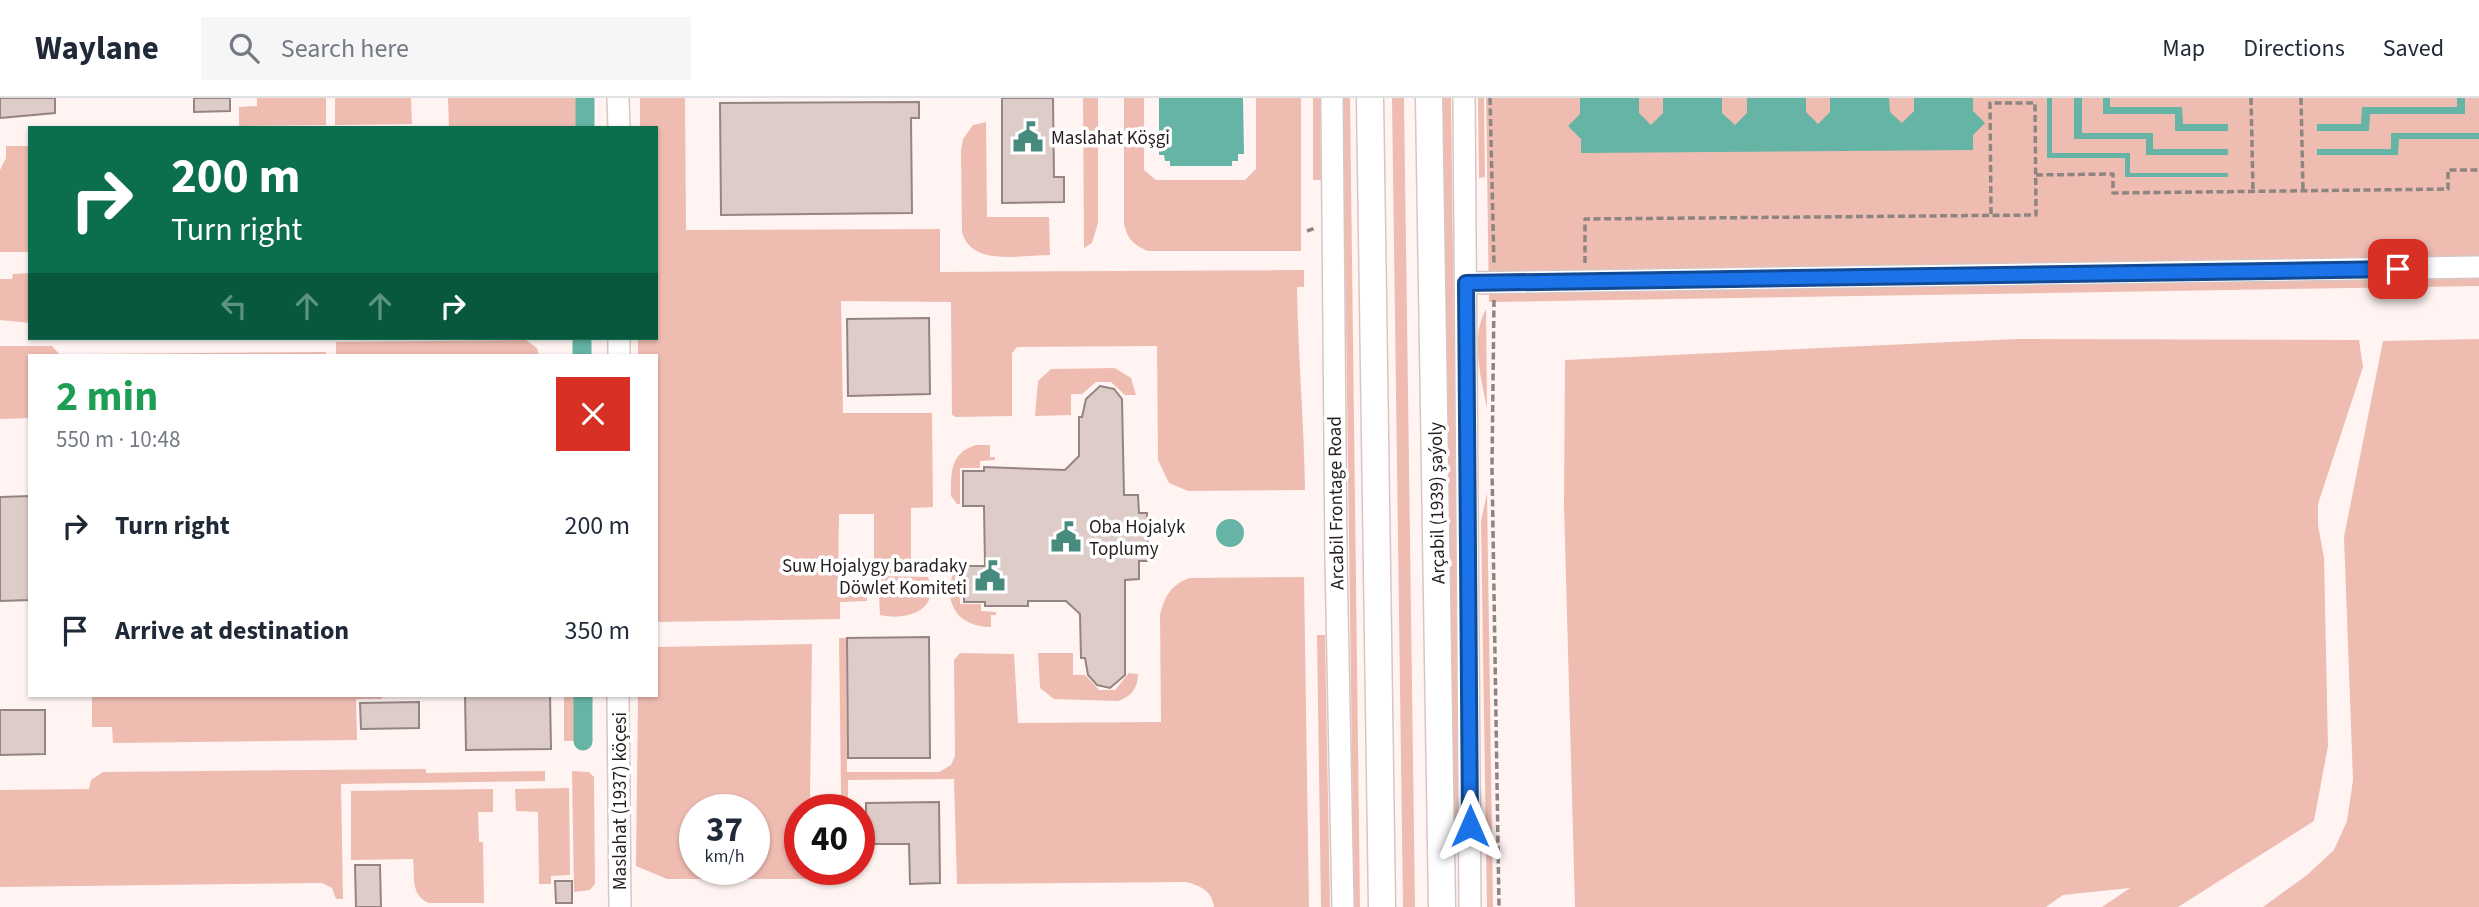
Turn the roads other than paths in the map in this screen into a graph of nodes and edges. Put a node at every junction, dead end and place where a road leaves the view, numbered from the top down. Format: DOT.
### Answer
graph roads {
  1 [pos="618,98"];
  2 [pos="1332,98"];
  3 [pos="1370,98"];
  4 [pos="1429,98"];
  5 [pos="1464,98"];
  6 [pos="618,126"];
  7 [pos="2479,267"];
  8 [pos="1466,283"];
  9 [pos="618,697"];
  10 [pos="620,907"];
  11 [pos="1343,907"];
  12 [pos="1382,907"];
  13 [pos="1442,907"];
  14 [pos="1470,907"];
  1 -- 6 [label="street"];
  2 -- 11 [label="street, Arcabil Frontage Road"];
  3 -- 12 [label="main road"];
  4 -- 13 [label="main road, Arçabil (1939) şaýoly"];
  5 -- 8 [label="street"];
  7 -- 8 [label="street"];
  8 -- 14 [label="street"];
  9 -- 10 [label="street, Maslahat (1937) köçesi"];
}
